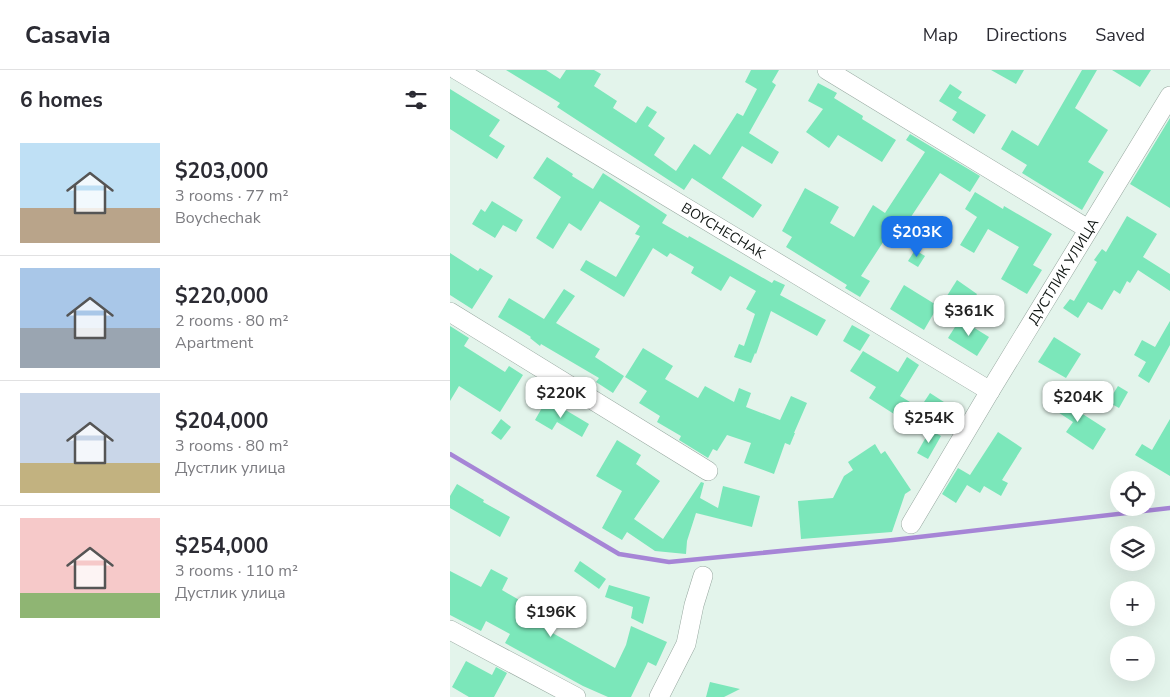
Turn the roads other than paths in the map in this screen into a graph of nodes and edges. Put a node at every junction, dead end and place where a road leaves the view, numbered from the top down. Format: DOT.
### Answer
graph roads {
  1 [pos="457,70"];
  2 [pos="827,70"];
  3 [pos="1170,96"];
  4 [pos="1088,229"];
  5 [pos="450,312"];
  6 [pos="990,391"];
  7 [pos="708,471"];
  8 [pos="911,524"];
  9 [pos="703,576"];
  10 [pos="450,630"];
  11 [pos="576,697"];
  12 [pos="659,697"];
  1 -- 6 [label="street, BOYCHECHAK"];
  2 -- 4 [label="street"];
  3 -- 4 [label="street, ДУСТЛИК УЛИЦА"];
  4 -- 6 [label="street, ДУСТЛИК УЛИЦА"];
  5 -- 7 [label="street"];
  6 -- 8 [label="street, ДУСТЛИК УЛИЦА"];
  9 -- 12 [label="street"];
  10 -- 11 [label="street"];
}
